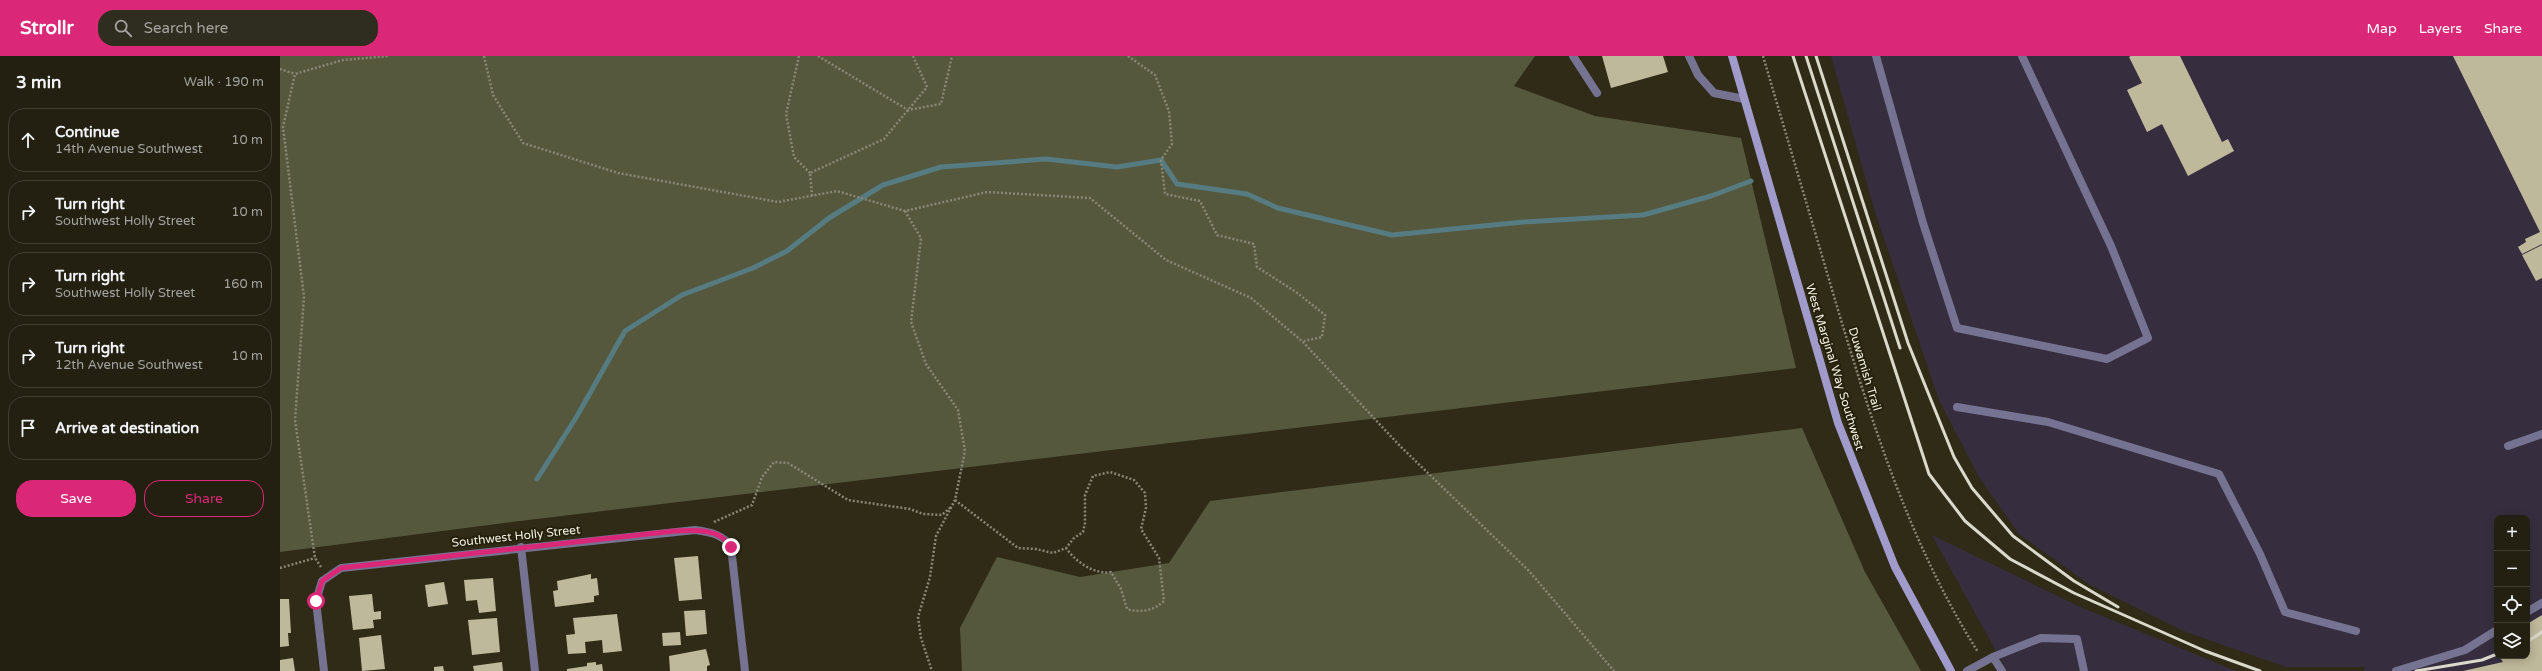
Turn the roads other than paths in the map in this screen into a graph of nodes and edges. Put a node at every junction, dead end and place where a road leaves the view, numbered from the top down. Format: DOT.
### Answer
graph roads {
  1 [pos="1573,56"];
  2 [pos="1688,56"];
  3 [pos="1732,56"];
  4 [pos="1876,56"];
  5 [pos="2022,56"];
  6 [pos="1597,93"];
  7 [pos="1744,99"];
  8 [pos="1957,406"];
  9 [pos="2542,434"];
  10 [pos="2508,446"];
  11 [pos="521,547"];
  12 [pos="2542,603"];
  13 [pos="2530,610"];
  14 [pos="2356,631"];
  15 [pos="2494,632"];
  16 [pos="1993,657"];
  17 [pos="324,671"];
  18 [pos="535,671"];
  19 [pos="745,671"];
  20 [pos="1951,671"];
  21 [pos="1967,671"];
  22 [pos="2002,671"];
  23 [pos="2084,671"];
  24 [pos="2396,671"];
  1 -- 6 [label="street"];
  2 -- 7 [label="street"];
  3 -- 7 [label="main road, West Marginal Way Southwest"];
  4 -- 5 [label="street"];
  7 -- 20 [label="main road, West Marginal Way Southwest"];
  8 -- 14 [label="street"];
  9 -- 10 [label="street"];
  11 -- 17 [label="street, Southwest Holly Street"];
  11 -- 18 [label="street"];
  11 -- 19 [label="street, Southwest Holly Street"];
  12 -- 13 [label="street"];
  15 -- 24 [label="street"];
  16 -- 21 [label="street"];
  16 -- 22 [label="street"];
  16 -- 23 [label="street"];
}
